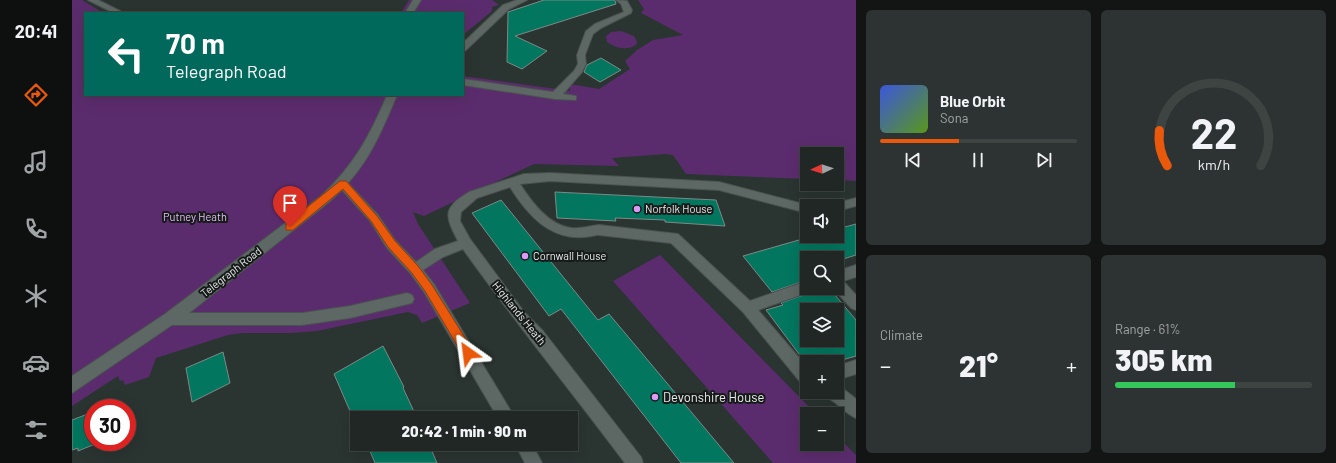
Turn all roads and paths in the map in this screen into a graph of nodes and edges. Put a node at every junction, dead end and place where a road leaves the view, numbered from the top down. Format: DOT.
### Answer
graph roads {
  1 [pos="92,0"];
  2 [pos="417,0"];
  3 [pos="522,0"];
  4 [pos="620,0"];
  5 [pos="118,12"];
  6 [pos="410,12"];
  7 [pos="464,47"];
  8 [pos="464,82"];
  9 [pos="392,96"];
  10 [pos="555,96"];
  11 [pos="573,98"];
  12 [pos="512,181"];
  13 [pos="343,184"];
  14 [pos="856,202"];
  15 [pos="844,205"];
  16 [pos="800,208"];
  17 [pos="466,243"];
  18 [pos="415,269"];
  19 [pos="856,271"];
  20 [pos="844,275"];
  21 [pos="800,289"];
  22 [pos="844,290"];
  23 [pos="407,299"];
  24 [pos="856,304"];
  25 [pos="748,308"];
  26 [pos="170,319"];
  27 [pos="856,367"];
  28 [pos="844,370"];
  29 [pos="800,371"];
  30 [pos="72,385"];
  31 [pos="844,399"];
  32 [pos="856,410"];
  33 [pos="503,411"];
  34 [pos="527,451"];
  35 [pos="534,463"];
  36 [pos="635,463"];
  1 -- 5 [label="street"];
  2 -- 6 [label="street"];
  3 -- 7 [label="street"];
  4 -- 10 [label="street"];
  8 -- 10 [label="street"];
  9 -- 13 [label="street, Telegraph Road"];
  10 -- 11 [label="street"];
  12 -- 16 [label="street, Highlands Heath"];
  12 -- 17 [label="street, Highlands Heath"];
  12 -- 25 [label="street"];
  13 -- 18 [label="street"];
  13 -- 26 [label="street, Telegraph Road"];
  14 -- 15 [label="street"];
  17 -- 18 [label="street"];
  17 -- 36 [label="street, Highlands Heath"];
  18 -- 33 [label="street"];
  19 -- 20 [label="street"];
  21 -- 25 [label="street"];
  22 -- 24 [label="street"];
  23 -- 26 [label="street"];
  25 -- 29 [label="street"];
  26 -- 30 [label="street, Telegraph Road"];
  27 -- 28 [label="street"];
  31 -- 32 [label="street"];
  34 -- 35 [label="street"];
}
